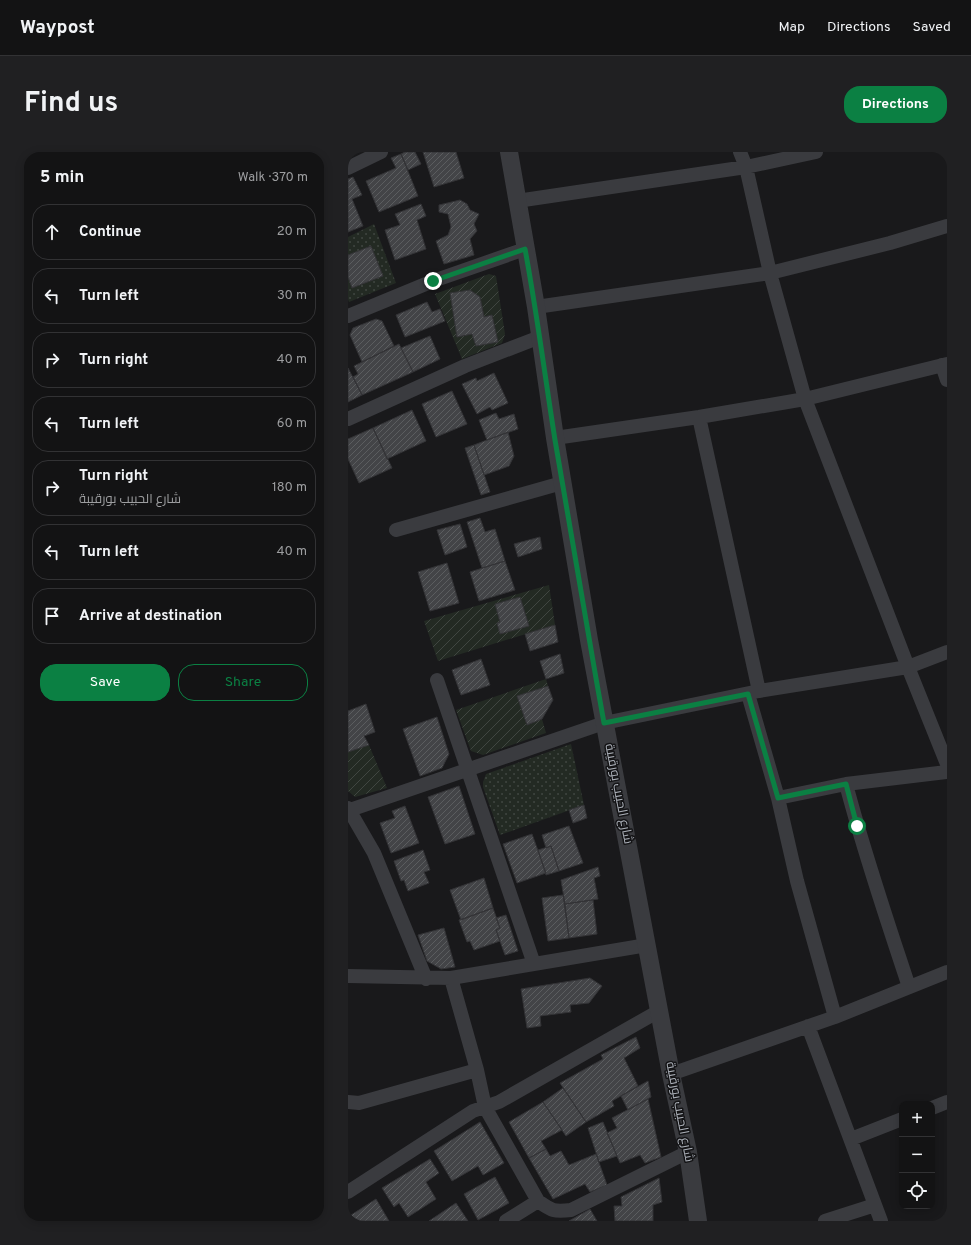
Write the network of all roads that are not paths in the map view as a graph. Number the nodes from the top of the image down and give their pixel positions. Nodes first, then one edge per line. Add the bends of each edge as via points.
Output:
1 (381, 152) edge
2 (509, 152) edge
3 (740, 152) edge
4 (816, 152) edge
5 (746, 167) junction
6 (348, 168) edge
7 (517, 201) junction
8 (947, 226) edge
9 (525, 249) junction
10 (770, 273) junction
11 (536, 307) junction
12 (348, 316) edge
13 (540, 337) junction
14 (944, 364) edge
15 (947, 380) edge
16 (805, 399) junction
17 (699, 417) junction
18 (348, 419) edge
19 (555, 438) junction
20 (562, 483) junction
21 (396, 530) dead end
22 (947, 652) edge
23 (908, 667) junction
24 (437, 680) dead end
25 (754, 692) junction
26 (604, 723) junction
27 (947, 764) edge
28 (468, 770) junction
29 (947, 772) edge
30 (846, 784) junction
31 (778, 798) junction
32 (349, 809) edge
33 (647, 946) junction
34 (534, 964) junction
35 (947, 972) edge
36 (348, 976) edge
37 (426, 978) junction
38 (451, 978) junction
39 (909, 987) junction
40 (659, 1011) junction
41 (836, 1017) junction
42 (808, 1026) junction
43 (476, 1070) junction
44 (671, 1074) junction
45 (348, 1102) edge
46 (947, 1102) edge
47 (485, 1107) junction
48 (935, 1107) edge
49 (899, 1120) edge
50 (850, 1139) junction
51 (688, 1152) junction
52 (348, 1192) edge
53 (538, 1200) junction
54 (875, 1206) junction
55 (506, 1221) edge
56 (698, 1221) edge
57 (825, 1221) edge
58 (881, 1221) edge

1 - 6 street
2 - 7 street, شارع الحبيب بورقيبة
3 - 5 street
4 - 5 street
5 - 7 street
5 - 10 street
7 - 9 street, شارع الحبيب بورقيبة
8 - 10 street
9 - 11 street, شارع الحبيب بورقيبة
9 - 12 street via 433,281
10 - 11 street
10 - 16 street
11 - 13 street, شارع الحبيب بورقيبة
13 - 18 street via 465,366
13 - 19 street, شارع الحبيب بورقيبة
14 - 15 street
14 - 16 street
16 - 17 street
16 - 23 street
17 - 19 street
17 - 25 street
19 - 20 street, شارع الحبيب بورقيبة
20 - 21 street
20 - 26 street, شارع الحبيب بورقيبة
22 - 23 street
23 - 25 street
23 - 27 street
24 - 28 street
25 - 26 street
25 - 31 street
26 - 28 street
26 - 33 street, شارع الحبيب بورقيبة
28 - 32 street
28 - 34 street
29 - 30 street
30 - 31 street
30 - 39 street
31 - 41 street via 796,881
32 - 37 street via 374,853
33 - 34 street
33 - 40 street, شارع الحبيب بورقيبة
34 - 38 street
35 - 39 street
36 - 37 street
37 - 38 street
38 - 43 street
39 - 41 street
40 - 44 street, شارع الحبيب بورقيبة
40 - 47 street
41 - 42 street
42 - 44 street
42 - 50 street
43 - 45 street via 359,1103
43 - 47 street
44 - 51 street, شارع الحبيب بورقيبة
46 - 48 street
47 - 52 street via 473,1111
47 - 53 street
49 - 50 street
50 - 54 street
51 - 53 street via 571,1210 556,1211
51 - 56 street, شارع الحبيب بورقيبة
53 - 55 street
54 - 57 street
54 - 58 street

